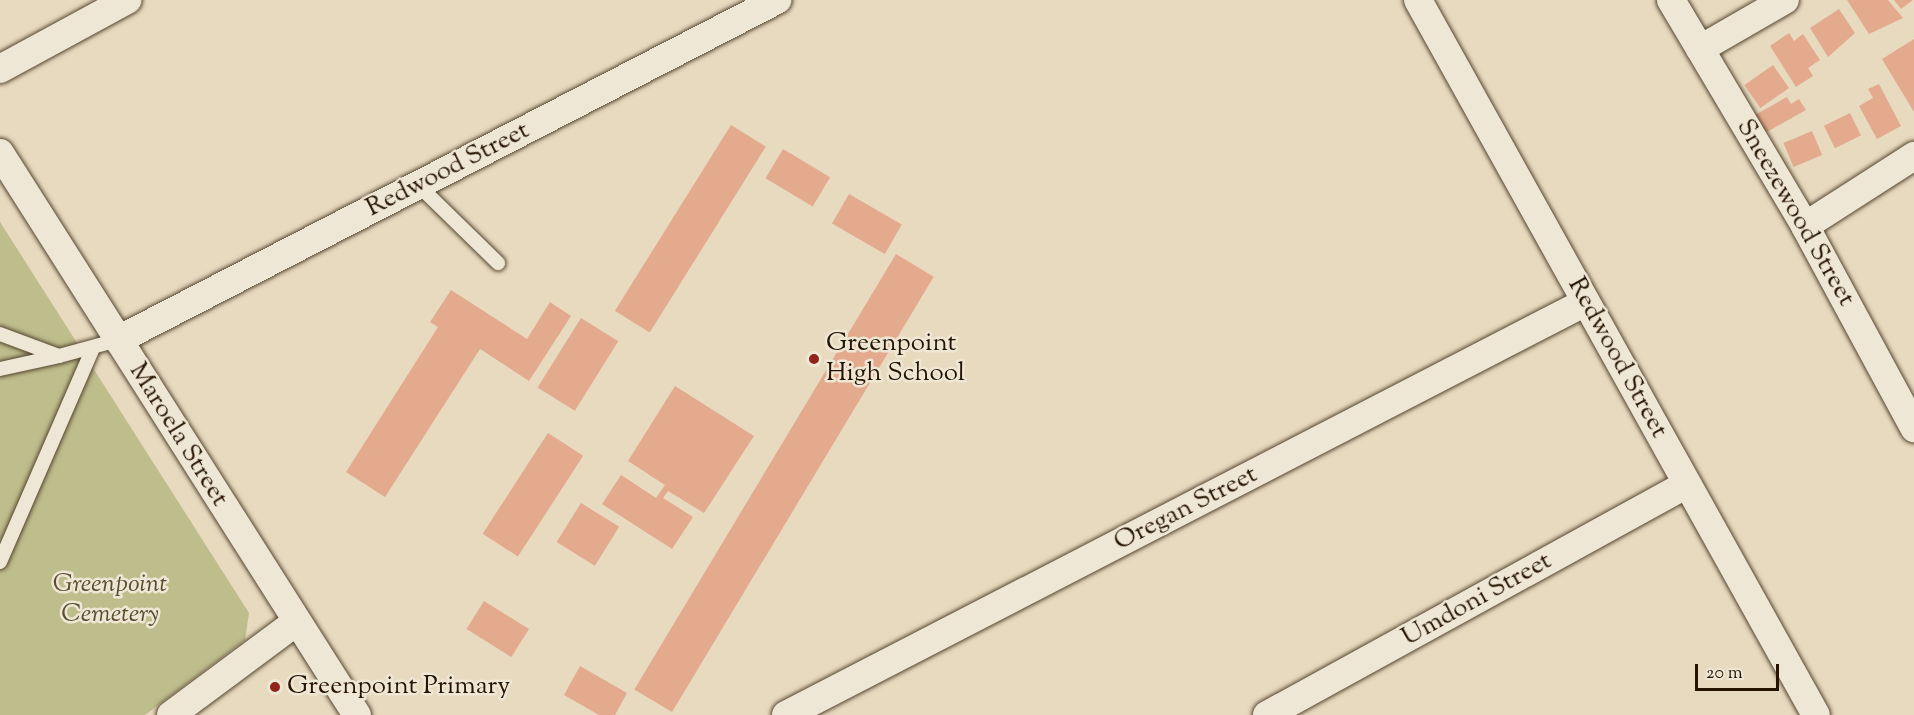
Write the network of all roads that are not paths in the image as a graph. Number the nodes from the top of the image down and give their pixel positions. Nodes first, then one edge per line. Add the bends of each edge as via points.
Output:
1 (127, 0) edge
2 (777, 0) edge
3 (1418, 0) edge
4 (1671, 0) edge
5 (1785, 0) edge
6 (1700, 49) junction
7 (0, 69) edge
8 (0, 153) edge
9 (1914, 156) edge
10 (418, 185) junction
11 (1805, 225) junction
12 (498, 263) dead end
13 (1586, 302) junction
14 (0, 334) edge
15 (106, 344) junction
16 (60, 356) junction
17 (0, 369) edge
18 (1906, 392) edge
19 (1914, 428) edge
20 (1687, 484) junction
21 (0, 562) edge
22 (296, 622) junction
23 (171, 715) edge
24 (357, 715) edge
25 (786, 715) edge
26 (1267, 715) edge
27 (1816, 715) edge

1 - 7 street
2 - 10 street, Redwood Street
3 - 13 street, Redwood Street
4 - 6 street, Sneezewood Street
5 - 6 street
6 - 11 street, Sneezewood Street
8 - 15 street, Maroela Street
9 - 11 street
10 - 12 lane
10 - 15 street, Redwood Street
11 - 18 street, Sneezewood Street
13 - 20 street, Redwood Street
13 - 25 street, Oregan Street
14 - 16 lane
15 - 16 lane
15 - 21 lane
15 - 22 street, Maroela Street
16 - 17 lane
18 - 19 street, Sneezewood Street
20 - 26 street, Umdoni Street
20 - 27 street, Redwood Street
22 - 23 street
22 - 24 street, Maroela Street

